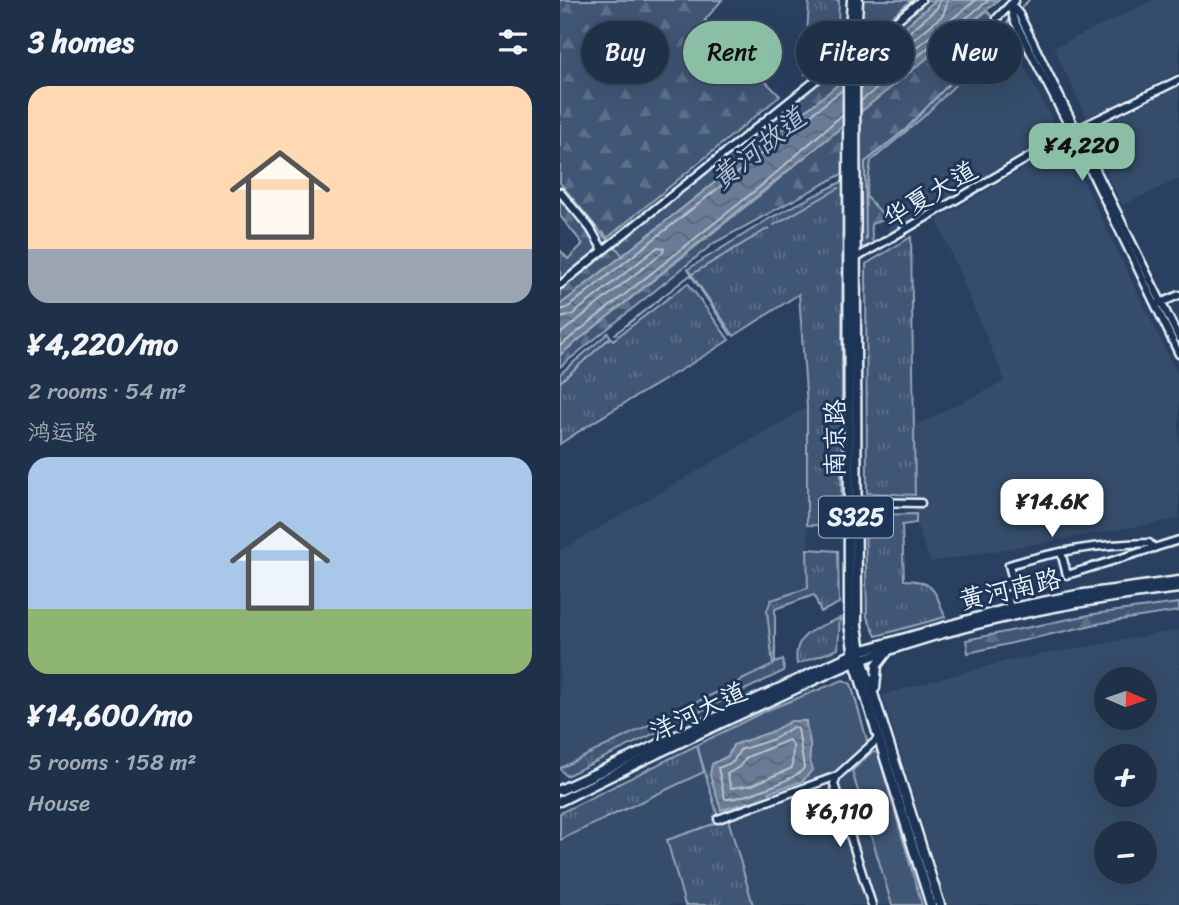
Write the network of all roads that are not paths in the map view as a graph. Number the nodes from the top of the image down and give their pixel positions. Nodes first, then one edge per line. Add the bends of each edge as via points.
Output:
1 (852, 0) edge
2 (858, 0) edge
3 (921, 0) edge
4 (1013, 2) edge
5 (997, 18) dead end
6 (851, 21) edge
7 (857, 21) edge
8 (896, 21) edge
9 (1179, 80) edge
10 (811, 84) edge
11 (851, 84) edge
12 (1075, 130) junction
13 (560, 192) edge
14 (603, 250) junction
15 (852, 261) junction
16 (560, 285) edge
17 (1179, 295) edge
18 (1159, 304) junction
19 (1179, 338) edge
20 (1179, 354) edge
21 (853, 503) junction
22 (920, 503) dead end
23 (1179, 540) edge
24 (1154, 548) junction
25 (1060, 552) junction
26 (1179, 581) edge
27 (1179, 588) edge
28 (1010, 609) junction
29 (888, 650) junction
30 (857, 656) junction
31 (879, 738) junction
32 (889, 745) junction
33 (837, 776) junction
34 (824, 781) junction
35 (834, 784) junction
36 (560, 790) edge
37 (560, 801) edge
38 (718, 819) dead end
39 (872, 905) edge
40 (931, 905) edge
41 (940, 905) edge

1 - 6 main road, 南京路 / S325
2 - 7 main road, 南京路 / S325
3 - 8 street
4 - 5 street
4 - 12 street
9 - 12 street, 华夏大道
10 - 14 street
11 - 15 main road, 南京路 / S325
12 - 15 street, 华夏大道
12 - 18 street
13 - 14 street
14 - 16 street
15 - 21 main road, 南京路 / S325
17 - 18 street
18 - 19 street
18 - 20 street
21 - 22 street
21 - 30 main road, 南京路 / S325
23 - 24 street
24 - 25 street via 1149,543 1121,544
24 - 25 street via 1067,575
25 - 28 street via 1009,565 1016,592 1007,595
26 - 28 main road, 黄河南路
27 - 29 main road, 黄河南路 via 1011,615
28 - 30 main road, 黄河南路
29 - 30 main road, 黄河南路
29 - 32 main road via 874,679
30 - 31 main road, 南京路 / S325
30 - 32 main road, 南京路 / S325
30 - 36 main road, 洋河大道
30 - 37 main road, 洋河大道
31 - 33 street
31 - 40 main road, 南京路 / S325
32 - 41 main road, 南京路 / S325
33 - 34 street
33 - 35 street
34 - 35 street
34 - 38 street
35 - 39 street

